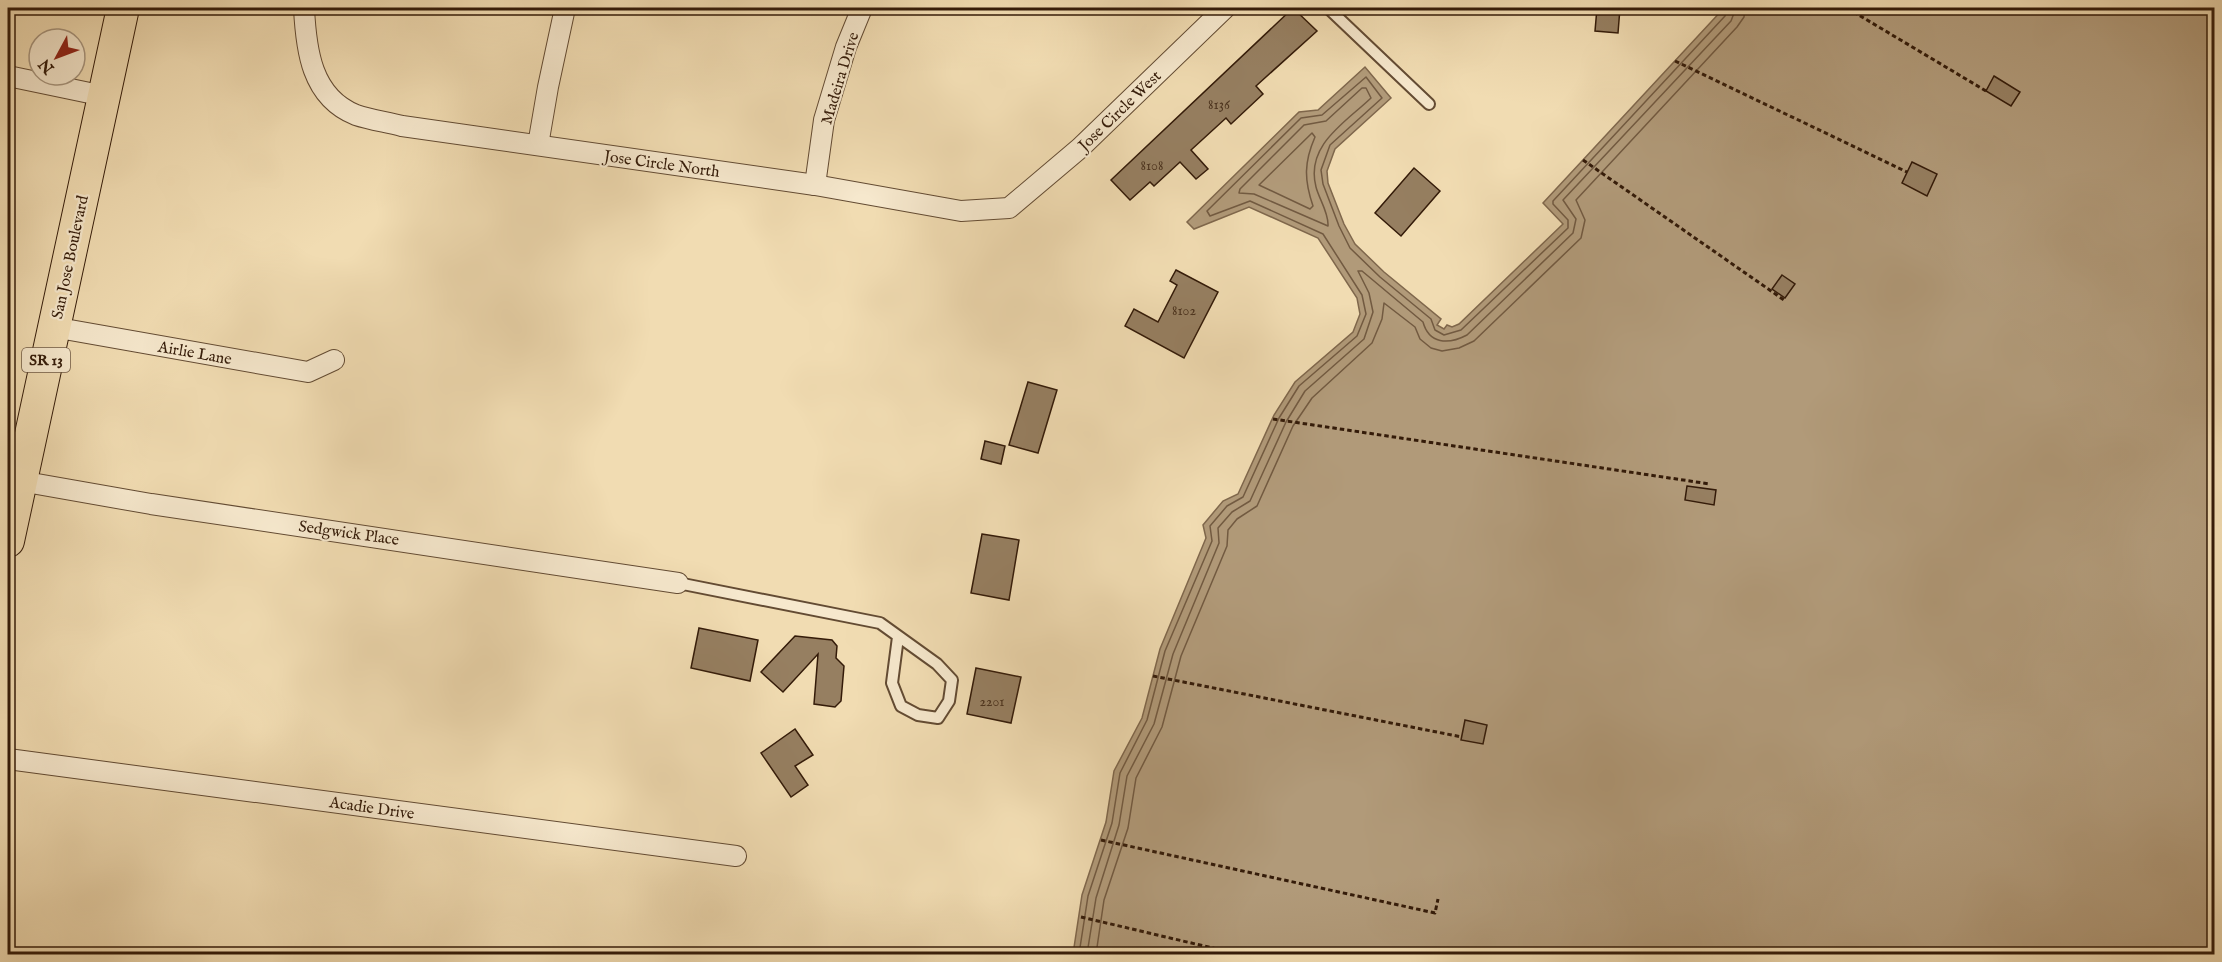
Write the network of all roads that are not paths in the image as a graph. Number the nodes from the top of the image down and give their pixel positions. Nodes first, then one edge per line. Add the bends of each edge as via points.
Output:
1 (123, 8) edge
2 (304, 8) edge
3 (565, 8) edge
4 (862, 8) edge
5 (1225, 8) edge
6 (1328, 8) edge
7 (8, 76) edge
8 (104, 96) junction
9 (1429, 104) dead end
10 (538, 145) junction
11 (815, 185) junction
12 (1009, 208) joint
13 (53, 327) junction
14 (334, 360) dead end
15 (20, 481) junction
16 (8, 541) edge
17 (678, 583) joint
18 (898, 637) junction
19 (8, 759) edge
20 (736, 856) dead end

1 - 8 main road, San Jose Boulevard / SR 13
2 - 10 street, Jose Circle North via 308,58 325,90 345,109 402,126
3 - 10 street
4 - 11 street, Madeira Drive via 824,120
5 - 12 street, Jose Circle West via 1080,147
6 - 9 lane
7 - 8 street
8 - 13 main road, San Jose Boulevard / SR 13
10 - 11 street, Jose Circle North
11 - 12 street, Jose Circle North via 961,211
13 - 14 street, Airlie Lane via 308,372
13 - 15 main road, San Jose Boulevard / SR 13
15 - 16 main road, San Jose Boulevard / SR 13
15 - 17 street, Sedgwick Place
17 - 18 lane via 880,623
18 - 18 lane via 937,664 952,680 950,701 938,718 918,715 901,706 892,682
19 - 20 street, Acadie Drive

